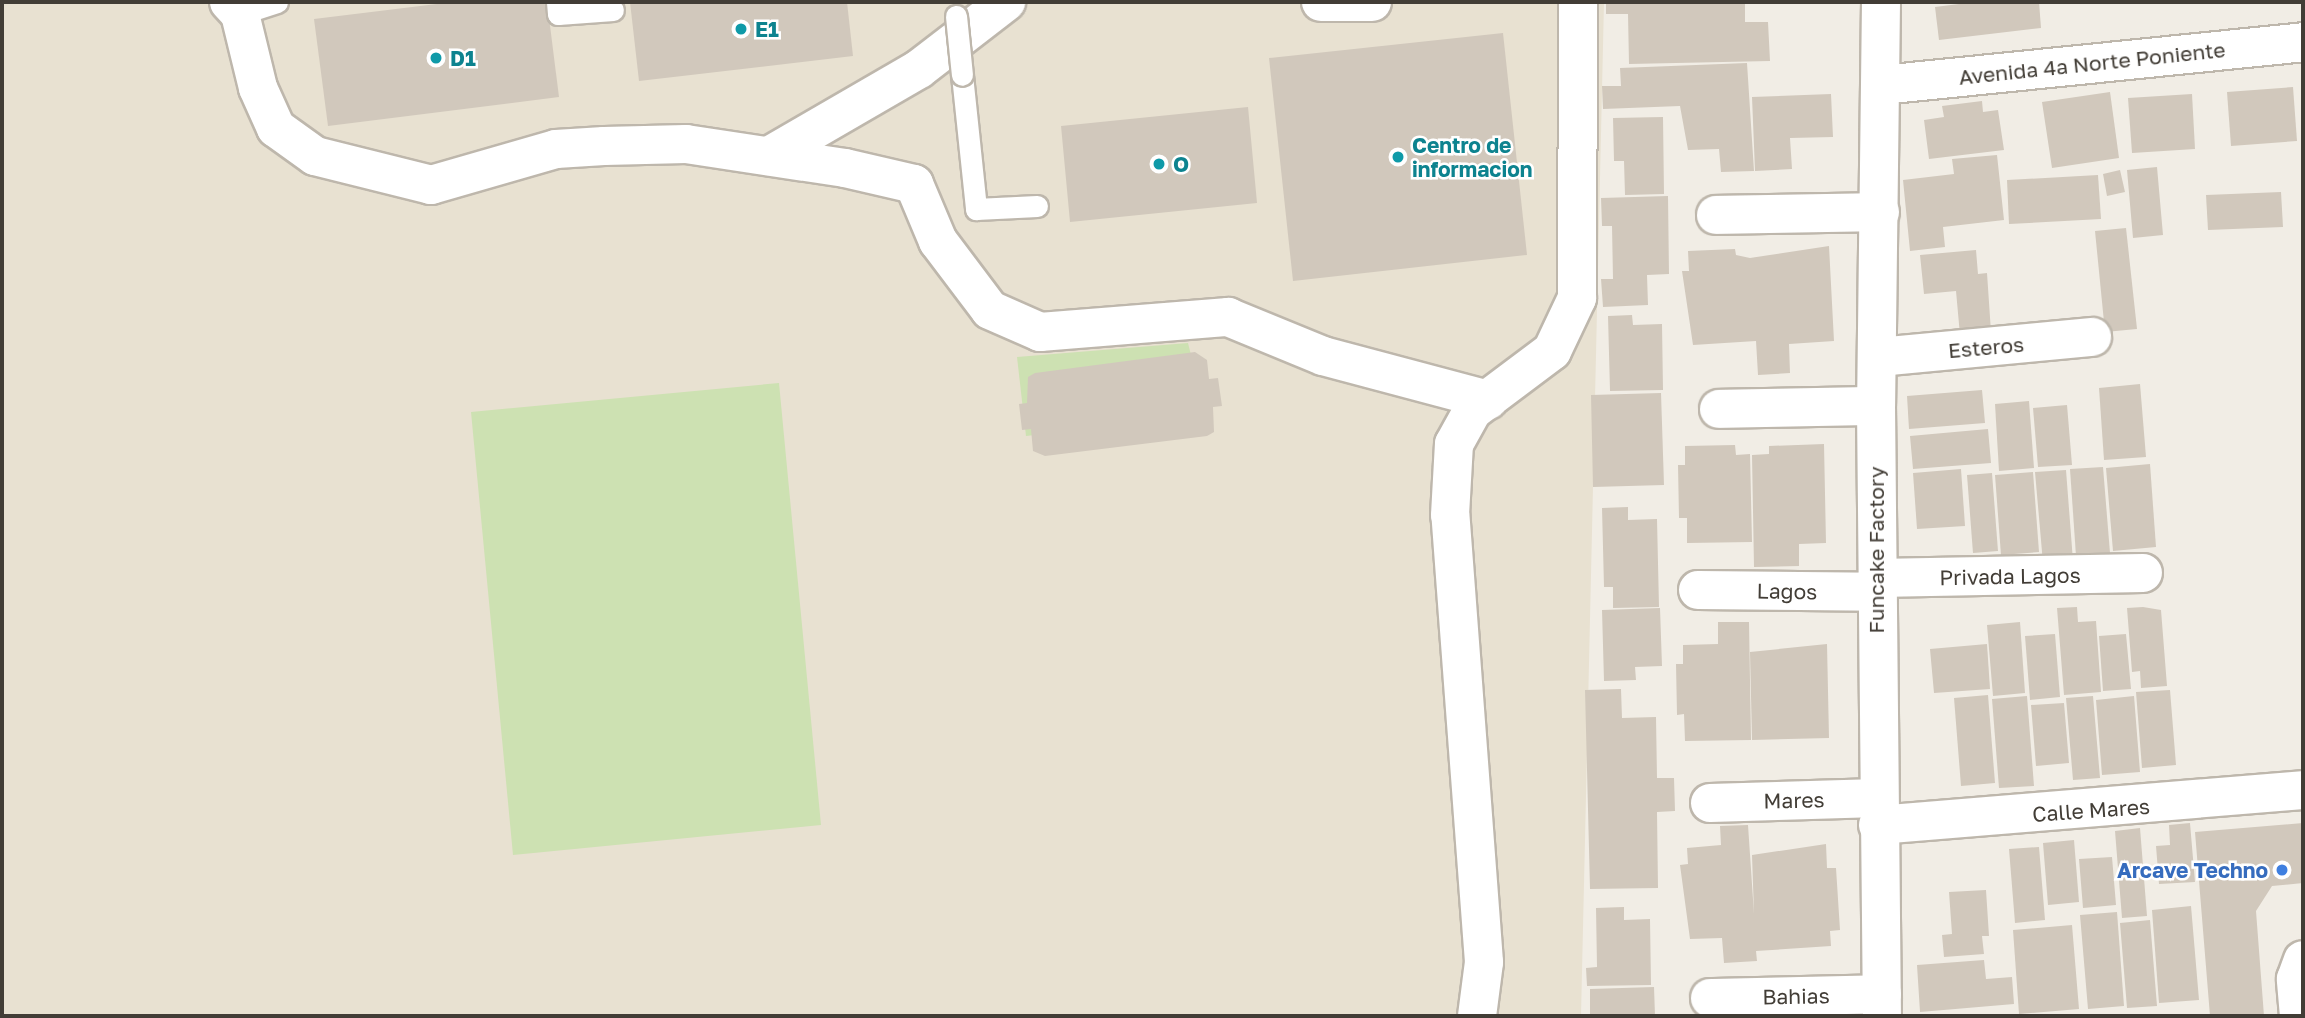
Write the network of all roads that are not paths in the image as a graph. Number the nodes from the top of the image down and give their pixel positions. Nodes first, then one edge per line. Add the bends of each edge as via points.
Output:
1 (277, 2) edge
2 (557, 2) edge
3 (1006, 2) edge
4 (1321, 2) edge
5 (1372, 2) edge
6 (1578, 2) edge
7 (1881, 2) edge
8 (234, 8) edge
9 (953, 9) edge
10 (613, 10) dead end
11 (2303, 42) edge
12 (1882, 85) junction
13 (769, 156) junction
14 (1037, 206) dead end
15 (1880, 212) junction
16 (1716, 215) dead end
17 (2092, 337) dead end
18 (1880, 357) junction
19 (1488, 401) junction
20 (1876, 406) junction
21 (1719, 409) dead end
22 (2143, 573) dead end
23 (1876, 585) junction
24 (1698, 590) dead end
25 (2303, 790) edge
26 (1710, 803) dead end
27 (1878, 811) junction
28 (2303, 960) edge
29 (1710, 998) dead end
30 (1882, 1005) edge
31 (1477, 1016) edge
32 (2299, 1016) edge

1 - 8 lane
2 - 10 lane via 558,14
3 - 13 street via 919,69
4 - 5 street
6 - 19 street via 1577,298 1552,351
7 - 12 street, Funcake Factory
8 - 13 street via 258,88 276,128 315,156 431,185 556,149 686,144
9 - 14 lane, bridge via 976,209
11 - 12 street, Avenida 4a Norte Poniente
12 - 15 street, Funcake Factory
13 - 19 street via 914,184 938,241 990,310 1040,332 1228,317 1324,356
15 - 16 street
15 - 18 street, Funcake Factory
17 - 18 street, Esteros
18 - 20 street, Funcake Factory
19 - 31 street via 1460,426 1454,444 1450,515 1484,962
20 - 21 street
20 - 23 street, Funcake Factory
22 - 23 street, Privada Lagos
23 - 24 street, Lagos
23 - 27 street, Funcake Factory
25 - 27 street, Calle Mares
26 - 27 street, Mares
27 - 30 street, Funcake Factory
28 - 32 street via 2296,979
29 - 30 street, Bahias

